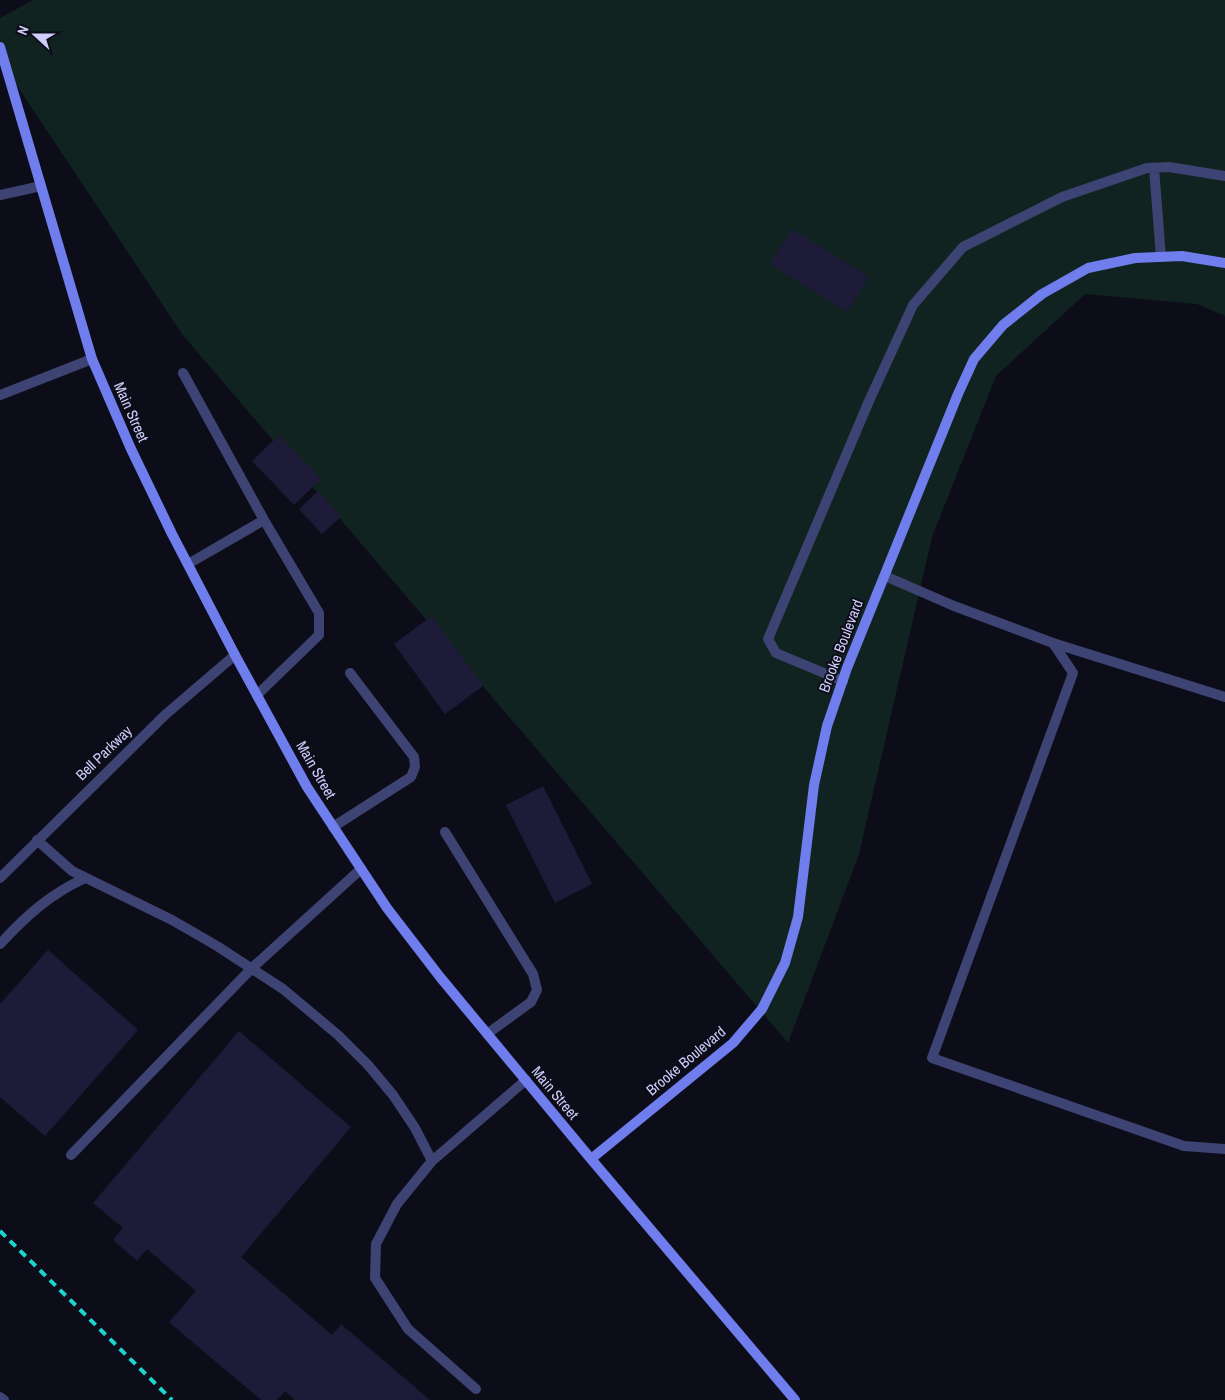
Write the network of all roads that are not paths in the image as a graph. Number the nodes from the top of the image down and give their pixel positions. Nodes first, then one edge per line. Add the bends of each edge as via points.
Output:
1 (0, 47) edge
2 (1154, 168) junction
3 (1225, 176) edge
4 (41, 186) junction
5 (0, 195) edge
6 (1161, 257) junction
7 (1225, 263) edge
8 (92, 360) junction
9 (183, 373) dead end
10 (0, 395) edge
11 (264, 520) junction
12 (188, 564) junction
13 (885, 576) junction
14 (1052, 643) junction
15 (235, 655) junction
16 (350, 674) dead end
17 (843, 681) junction
18 (257, 695) junction
19 (1225, 697) edge
20 (333, 827) junction
21 (445, 832) dead end
22 (37, 840) junction
23 (361, 870) junction
24 (0, 878) edge
25 (85, 878) junction
26 (0, 944) edge
27 (252, 968) junction
28 (487, 1034) junction
29 (526, 1080) junction
30 (1225, 1149) edge
31 (71, 1155) dead end
32 (591, 1159) junction
33 (432, 1161) junction
34 (476, 1389) dead end
35 (0, 1397) edge
36 (4, 1400) edge
37 (795, 1400) edge

1 - 4 main road, Main Street
2 - 3 street via 1169,167
2 - 6 street
2 - 17 street via 1062,197 963,247 913,305 768,639 776,653
4 - 5 street
4 - 8 main road, Main Street
6 - 7 main road, Brooke Boulevard via 1182,256
6 - 13 main road, Brooke Boulevard via 1135,258 1088,268 1042,294 1004,325 970,368
8 - 10 street
8 - 12 main road, Main Street via 131,449
9 - 11 street
11 - 12 street
11 - 18 street via 319,613 319,635
12 - 15 main road, Main Street
13 - 14 street
13 - 17 main road, Brooke Boulevard
14 - 19 street
14 - 30 street via 1073,673 932,1058 1184,1146
15 - 18 main road, Main Street
15 - 22 street, Bell Parkway via 165,715
16 - 20 street via 414,757 415,767 411,777
17 - 32 main road, Brooke Boulevard via 827,726 814,786 798,917 785,963 762,1009 733,1043
18 - 20 main road, Main Street via 307,787
20 - 23 main road, Main Street
21 - 28 street via 533,974 537,990 531,1002
22 - 24 street, Bell Parkway
22 - 25 street via 72,871
23 - 27 street
23 - 28 main road, Main Street via 392,916
25 - 26 street via 27,915
25 - 27 street via 172,920
27 - 31 street
27 - 33 street via 283,989 368,1065 398,1102
28 - 29 main road, Main Street
29 - 32 main road, Main Street
29 - 33 street
32 - 37 main road, Main Street
33 - 34 street via 397,1204 376,1244 375,1278 408,1329
35 - 36 street

